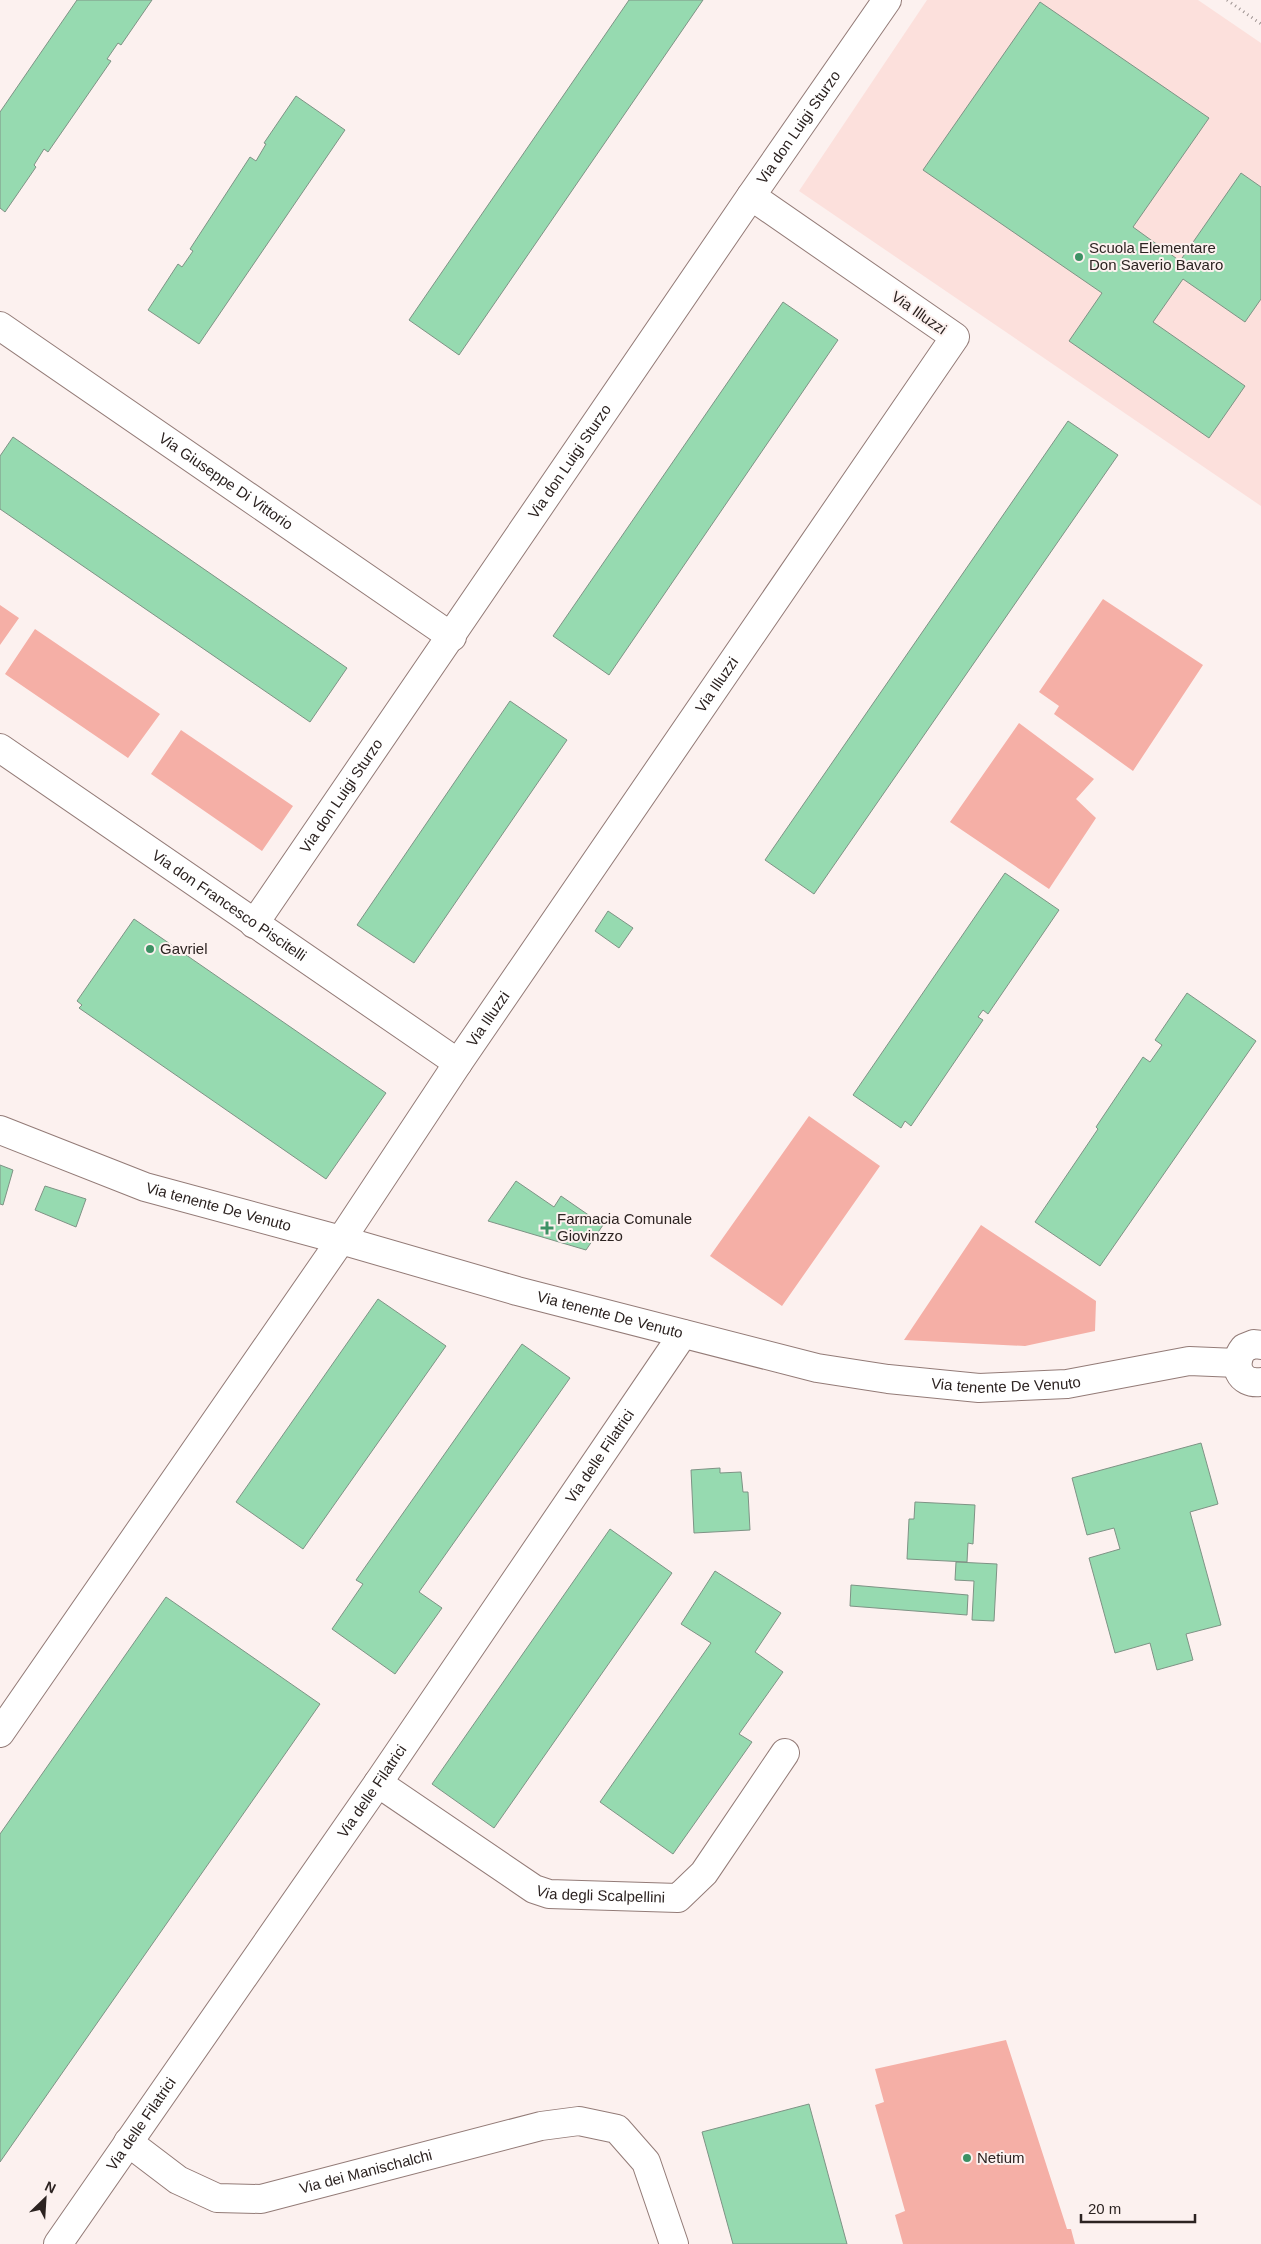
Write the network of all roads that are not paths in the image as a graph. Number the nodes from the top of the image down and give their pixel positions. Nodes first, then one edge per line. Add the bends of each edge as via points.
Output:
1 (887, 0) edge
2 (751, 196) junction
3 (2, 333) edge
4 (452, 637) junction
5 (0, 748) edge
6 (254, 924) junction
7 (458, 1063) junction
8 (0, 1130) edge
9 (341, 1240) junction
10 (683, 1334) junction
11 (1261, 1345) edge
12 (1237, 1363) junction
13 (1260, 1386) edge
14 (0, 1733) edge
15 (785, 1753) dead end
16 (378, 1783) junction
17 (128, 2142) junction
18 (58, 2244) edge
19 (674, 2244) edge

1 - 2 street, Via don Luigi Sturzo
2 - 4 street, Via don Luigi Sturzo
2 - 7 street, Via Illuzzi via 955,337
3 - 4 street, Via Giuseppe Di Vittorio
4 - 6 street, Via don Luigi Sturzo
5 - 6 street, Via don Francesco Piscitelli
6 - 7 street, Via don Francesco Piscitelli
7 - 9 street, Via Illuzzi
8 - 9 street, Via tenente De Venuto via 146,1187
9 - 10 street, Via tenente De Venuto via 517,1292
9 - 14 street, Via Illuzzi
10 - 12 street, Via tenente De Venuto via 817,1368 979,1388 1067,1384 1189,1361
10 - 16 street, Via delle Filatrici
11 - 12 street via 1244,1348
12 - 13 street via 1243,1378
15 - 16 street, Via degli Scalpellini via 704,1873 678,1898 549,1894 534,1890
16 - 17 street, Via delle Filatrici
17 - 18 street, Via delle Filatrici
17 - 19 street, Via dei Manischalchi via 178,2180 217,2198 261,2199 541,2126 579,2121 617,2129 646,2162

